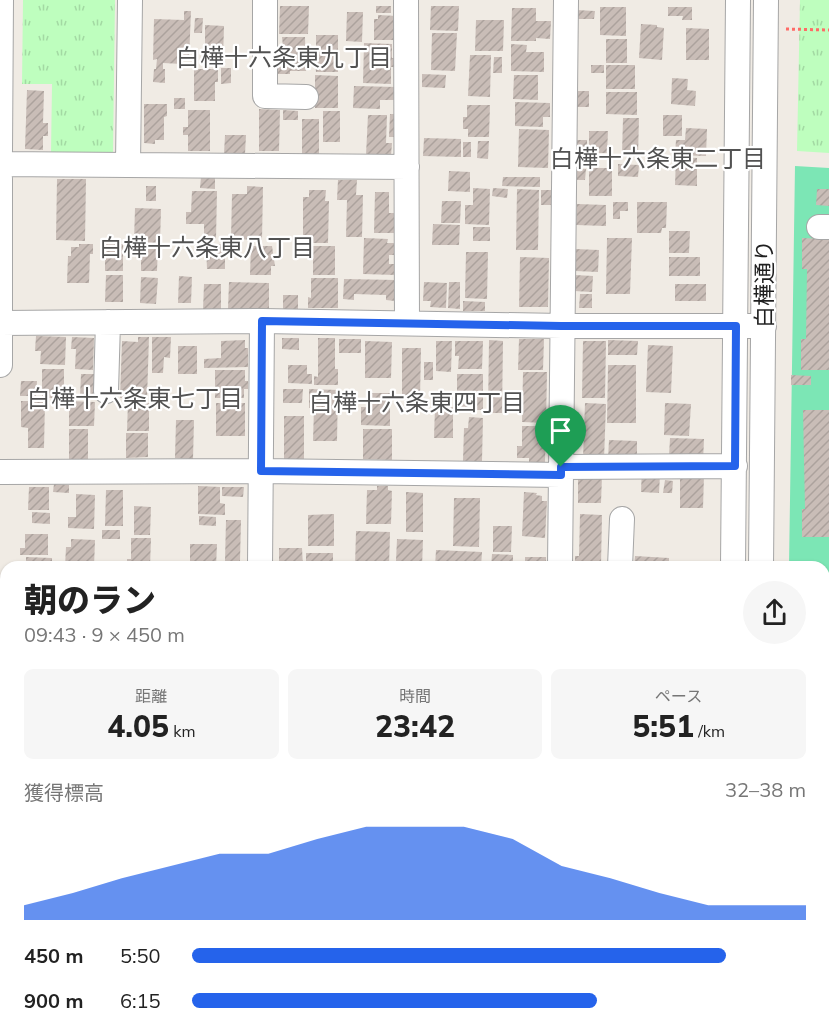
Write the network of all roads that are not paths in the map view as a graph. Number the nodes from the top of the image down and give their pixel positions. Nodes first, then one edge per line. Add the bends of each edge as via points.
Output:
1 (1, 0) edge
2 (130, 0) edge
3 (265, 0) edge
4 (406, 0) edge
5 (566, 0) edge
6 (738, 0) edge
7 (766, 0) edge
8 (306, 97) dead end
9 (0, 151) edge
10 (0, 165) edge
11 (128, 165) junction
12 (407, 167) junction
13 (0, 179) edge
14 (262, 321) junction
15 (108, 322) junction
16 (0, 323) edge
17 (407, 323) junction
18 (561, 326) junction
19 (736, 326) junction
20 (764, 326) junction
21 (0, 365) edge
22 (106, 391) dead end
23 (735, 466) junction
24 (261, 471) junction
25 (561, 471) junction
26 (0, 472) edge
27 (622, 519) dead end
28 (260, 561) edge
29 (560, 561) edge
30 (620, 561) edge
31 (733, 561) edge
32 (761, 561) edge

1 - 9 street
2 - 11 street
3 - 8 street via 265,96
4 - 12 street
5 - 18 street
6 - 19 street, 白樺通り
7 - 20 street, 白樺通り
10 - 11 street
11 - 12 street
12 - 17 street
13 - 16 street
14 - 15 street
14 - 17 street
14 - 24 street
15 - 16 street
15 - 22 street
16 - 21 street
17 - 18 street
18 - 19 street
18 - 25 street
19 - 20 street
19 - 23 street, 白樺通り
20 - 32 street, 白樺通り
23 - 25 street
23 - 31 street, 白樺通り
24 - 25 street
24 - 26 street
24 - 28 street
25 - 29 street
27 - 30 street

